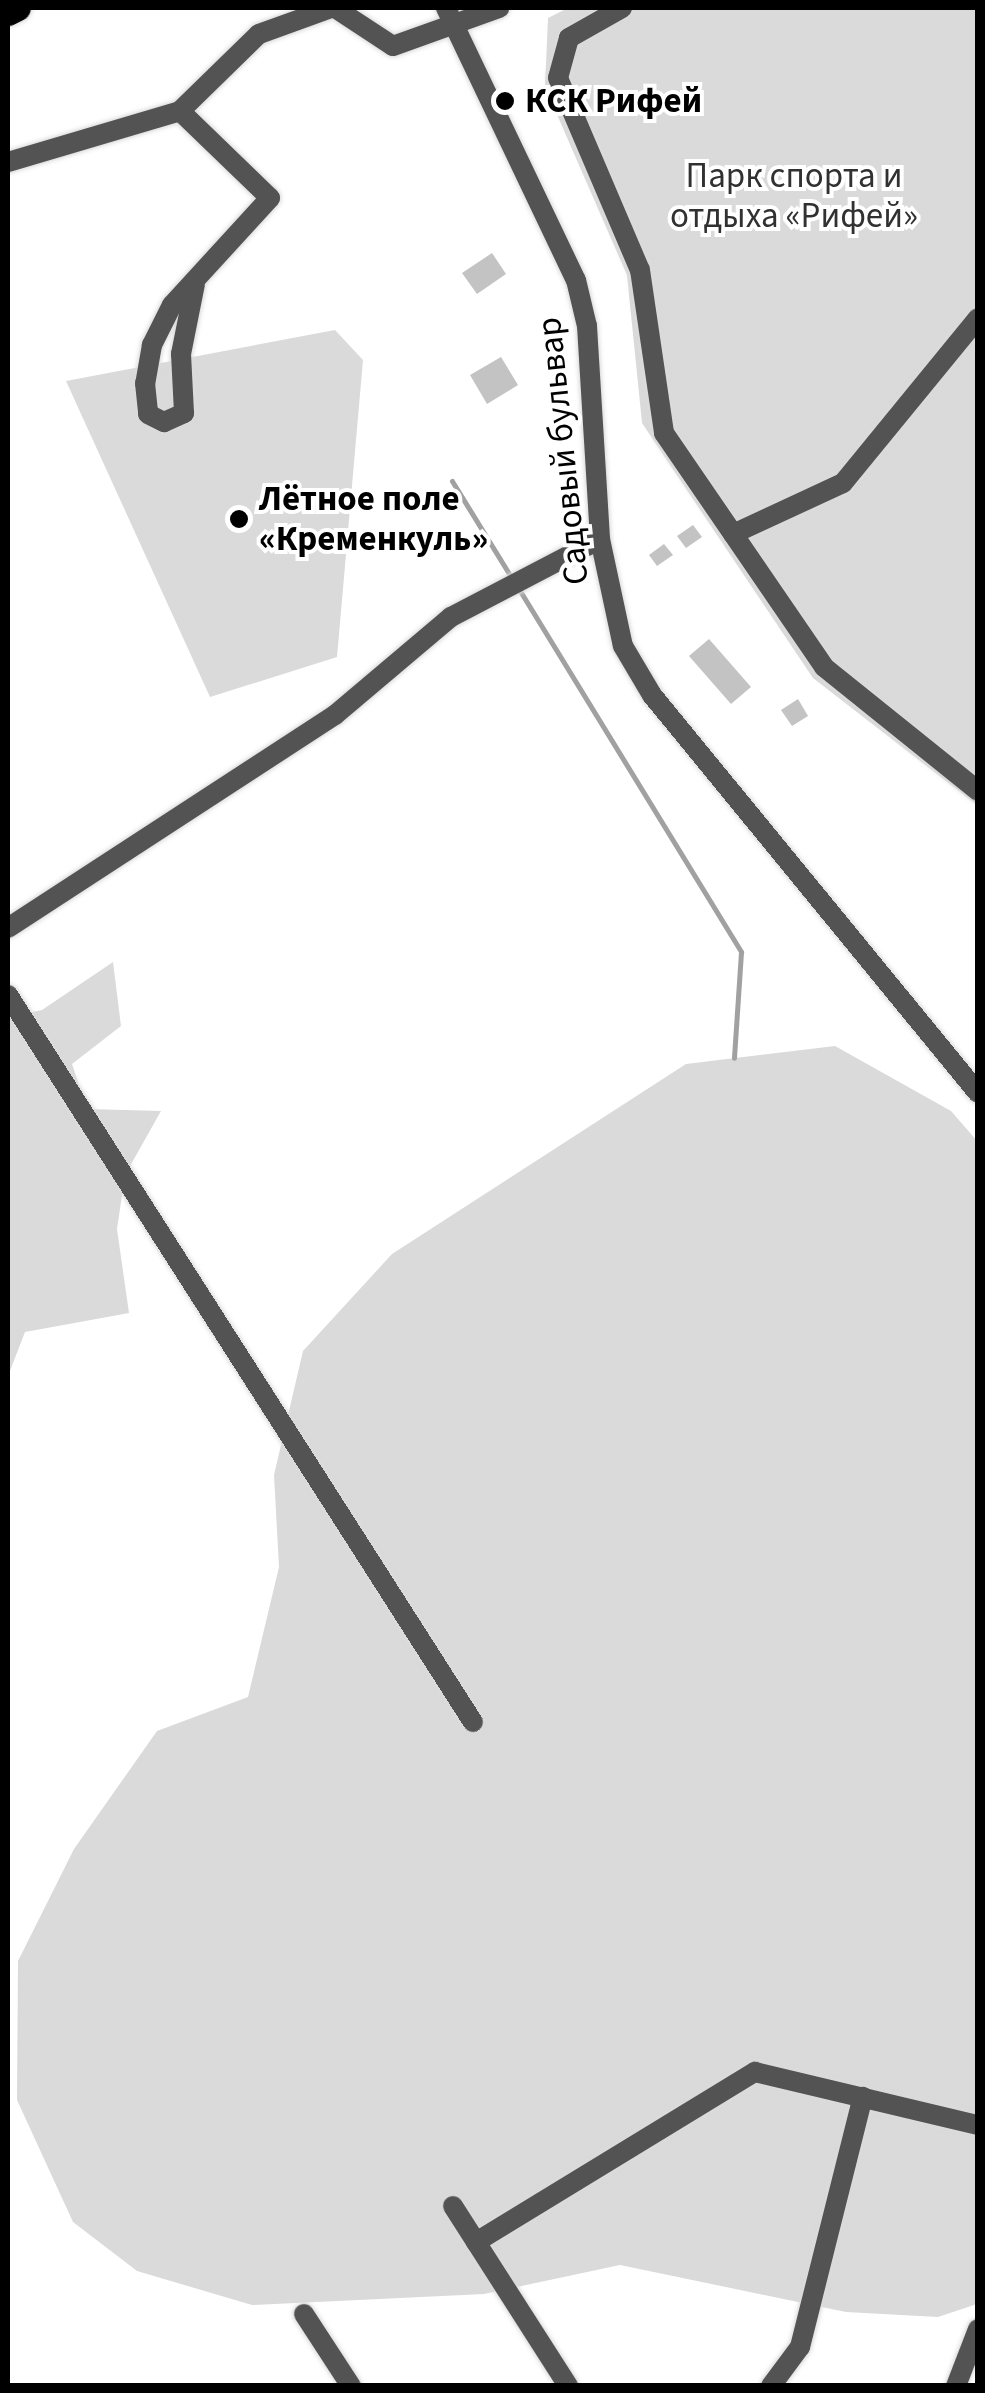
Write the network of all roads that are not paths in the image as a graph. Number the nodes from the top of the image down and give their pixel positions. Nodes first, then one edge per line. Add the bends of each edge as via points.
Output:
1 (18, 8) edge
2 (333, 8) edge
3 (499, 8) edge
4 (622, 8) edge
5 (8, 12) edge
6 (451, 17) edge
7 (180, 110) junction
8 (8, 162) edge
9 (195, 284) junction
10 (978, 318) edge
11 (733, 534) junction
12 (600, 539) junction
13 (978, 790) edge
14 (8, 928) edge
15 (8, 995) edge
16 (978, 1093) edge
17 (473, 1722) dead end
18 (863, 2098) junction
19 (978, 2125) edge
20 (452, 2206) dead end
21 (476, 2242) junction
22 (304, 2314) dead end
23 (978, 2329) edge
24 (351, 2386) edge
25 (568, 2386) edge
26 (771, 2386) edge
27 (956, 2386) edge

1 - 5 main road
2 - 6 street via 393,46
2 - 7 street via 259,34
3 - 6 street
4 - 11 street via 569,38 558,78 640,270 664,433
6 - 12 street, Садовый бульвар via 576,280 588,326
7 - 8 street
7 - 9 street via 270,198
9 - 9 street via 181,354 184,413 164,422 148,414 152,345 172,305
10 - 11 street via 844,483
11 - 13 street via 840,685
12 - 14 street via 451,617 335,715
12 - 16 street, Садовый бульвар via 624,646 652,695
15 - 17 street
18 - 19 street
18 - 21 street via 754,2072
18 - 26 street via 800,2347
20 - 21 street
21 - 25 street
22 - 24 street
23 - 27 street

